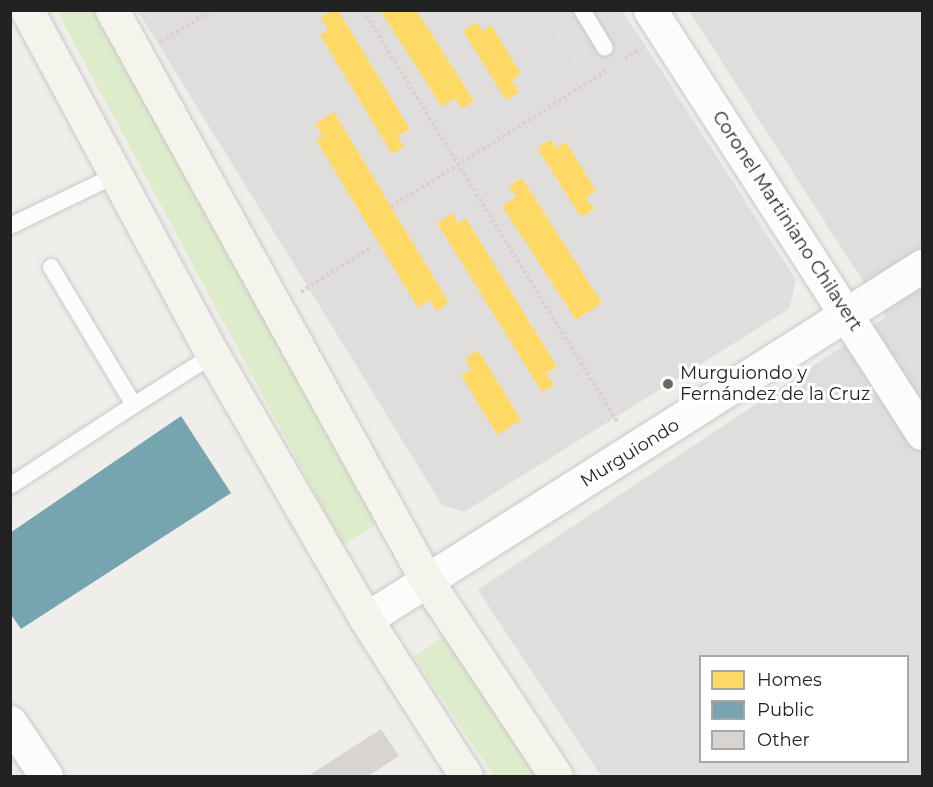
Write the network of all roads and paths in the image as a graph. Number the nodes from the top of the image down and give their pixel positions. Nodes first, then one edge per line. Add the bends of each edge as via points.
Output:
1 (27, 10) edge
2 (112, 10) edge
3 (212, 10) edge
4 (363, 10) edge
5 (582, 10) edge
6 (657, 22) edge
7 (605, 48) dead end
8 (138, 57) junction
9 (458, 165) junction
10 (114, 177) junction
11 (391, 207) dead end
12 (10, 226) edge
13 (373, 246) dead end
14 (922, 266) edge
15 (51, 267) dead end
16 (276, 308) junction
17 (848, 315) junction
18 (213, 355) junction
19 (134, 405) junction
20 (922, 433) edge
21 (635, 450) junction
22 (10, 486) edge
23 (427, 581) junction
24 (366, 619) junction
25 (10, 722) edge
26 (46, 777) edge
27 (466, 777) edge
28 (556, 777) edge

1 - 10 main road
2 - 8 main road
3 - 8 path
4 - 9 path
5 - 7 lane
6 - 9 path
6 - 17 street, Coronel Martiniano Chilavert
8 - 16 main road
9 - 11 path
9 - 21 path
10 - 12 lane
10 - 18 main road
13 - 16 path
14 - 17 street, Murguiondo
15 - 19 lane
16 - 23 main road
17 - 20 street, Coronel Martiniano Chilavert
17 - 21 street, Murguiondo
18 - 19 lane
18 - 24 main road
19 - 22 lane
21 - 23 street, Murguiondo
23 - 24 street, Murguiondo
23 - 28 main road
24 - 27 main road
25 - 26 street

